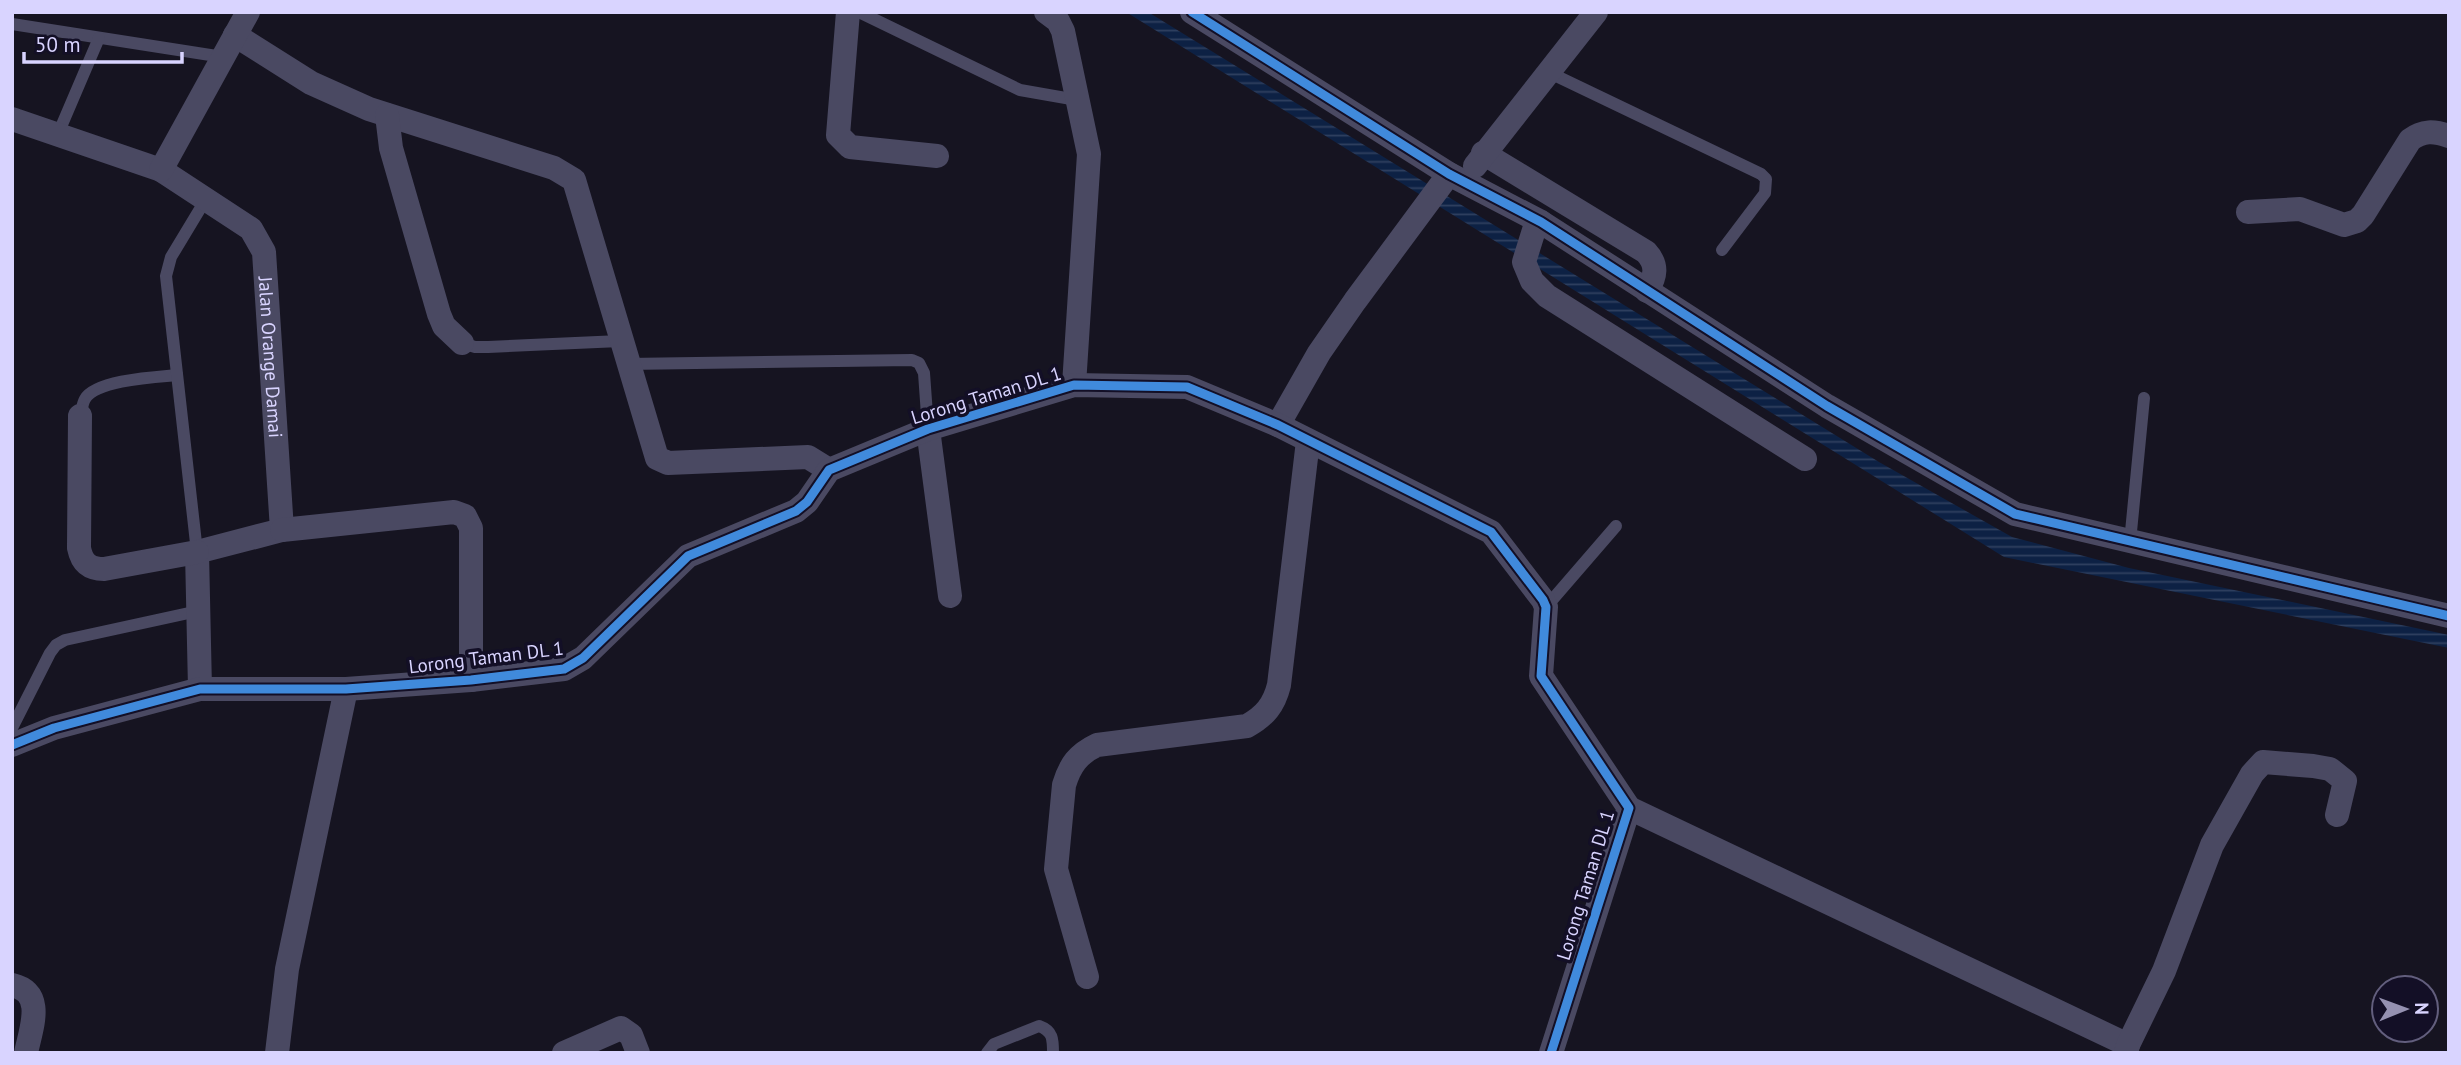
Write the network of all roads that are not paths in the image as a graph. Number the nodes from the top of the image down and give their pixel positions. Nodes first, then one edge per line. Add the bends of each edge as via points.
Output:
1 (248, 12) edge
2 (848, 12) edge
3 (859, 12) edge
4 (1046, 12) edge
5 (1192, 12) edge
6 (1596, 12) edge
7 (12, 24) edge
8 (235, 35) junction
9 (99, 38) junction
10 (223, 57) junction
11 (1548, 72) junction
12 (1077, 100) junction
13 (387, 115) junction
14 (12, 119) edge
15 (58, 134) junction
16 (2449, 136) edge
17 (1483, 153) junction
18 (937, 156) dead end
19 (161, 170) junction
20 (1452, 180) junction
21 (206, 200) junction
22 (2248, 212) dead end
23 (1586, 214) junction
24 (1538, 226) junction
25 (1569, 241) junction
26 (1722, 250) dead end
27 (1647, 291) junction
28 (462, 343) joint
29 (624, 352) junction
30 (177, 375) junction
31 (1074, 385) junction
32 (2144, 398) dead end
33 (80, 416) joint
34 (1278, 425) junction
35 (928, 429) junction
36 (1308, 441) junction
37 (1805, 458) dead end
38 (829, 470) junction
39 (1616, 526) dead end
40 (282, 530) junction
41 (2130, 542) junction
42 (197, 552) junction
43 (950, 596) dead end
44 (1546, 607) junction
45 (198, 611) junction
46 (2449, 617) edge
47 (471, 680) junction
48 (346, 688) junction
49 (200, 689) junction
50 (12, 728) edge
51 (12, 745) edge
52 (1629, 808) junction
53 (2337, 815) dead end
54 (1087, 977) dead end
55 (12, 985) edge
56 (2127, 1049) edge
57 (26, 1053) edge
58 (277, 1053) edge
59 (564, 1053) edge
60 (638, 1053) edge
61 (987, 1053) edge
62 (1053, 1053) edge
63 (1551, 1053) edge

1 - 8 street
2 - 18 street via 838,135 850,147
3 - 12 lane via 1020,90
4 - 12 street via 1063,31
5 - 20 street
6 - 11 street
7 - 9 lane
8 - 10 street
8 - 13 street via 311,83
9 - 10 lane
9 - 15 lane
10 - 19 street
11 - 17 street
11 - 26 lane via 1766,179 1765,193
12 - 31 street via 1089,157
13 - 28 street via 391,148 439,314 444,326
13 - 29 street via 554,168 574,180
14 - 15 street, Jalan Orange Damai
15 - 19 street, Jalan Orange Damai
16 - 22 street via 2431,132 2410,140 2363,215 2350,224 2300,209
17 - 20 street
17 - 23 street
19 - 21 street, Jalan Orange Damai
20 - 24 street
20 - 34 street via 1417,217 1319,354
21 - 30 lane via 167,269
21 - 40 street, Jalan Orange Damai via 251,229 264,252
23 - 25 street
23 - 27 street via 1651,258 1655,275
24 - 25 street
24 - 37 street via 1524,262 1532,281 1548,296
25 - 27 street
27 - 41 street via 1827,406 2015,514
28 - 29 lane
29 - 35 lane via 908,359 922,368
29 - 38 street via 654,453 662,462 808,457
30 - 33 lane via 141,377 98,389 85,398
30 - 42 lane
31 - 34 street, Lorong Taman DL 1 via 1191,388
31 - 35 street, Lorong Taman DL 1
32 - 41 lane
33 - 42 street via 79,548 87,565 104,569
34 - 36 street, Lorong Taman DL 1
35 - 38 street, Lorong Taman DL 1
35 - 43 street
36 - 44 street, Lorong Taman DL 1 via 1495,534
36 - 54 street via 1279,685 1269,710 1247,726 1097,746 1084,751 1068,772 1056,869
38 - 47 street, Lorong Taman DL 1 via 796,511 688,556 571,666
39 - 44 lane
40 - 42 street
40 - 47 street via 453,512 465,516 471,528
41 - 46 street
42 - 45 street
44 - 52 street, Lorong Taman DL 1 via 1541,676
45 - 49 street
45 - 50 lane via 60,642
47 - 48 street, Lorong Taman DL 1
48 - 49 street, Lorong Taman DL 1
48 - 58 street via 288,969
49 - 51 street, Lorong Taman DL 1 via 54,728
52 - 56 street, Lorong Taman DL 1
52 - 63 street, Lorong Taman DL 1
53 - 56 street via 2345,781 2330,769 2263,762 2252,774 2212,845 2164,971
55 - 57 street via 25,989 34,1003
59 - 60 street via 621,1028 631,1035
61 - 62 lane via 994,1044 1039,1026 1052,1035

